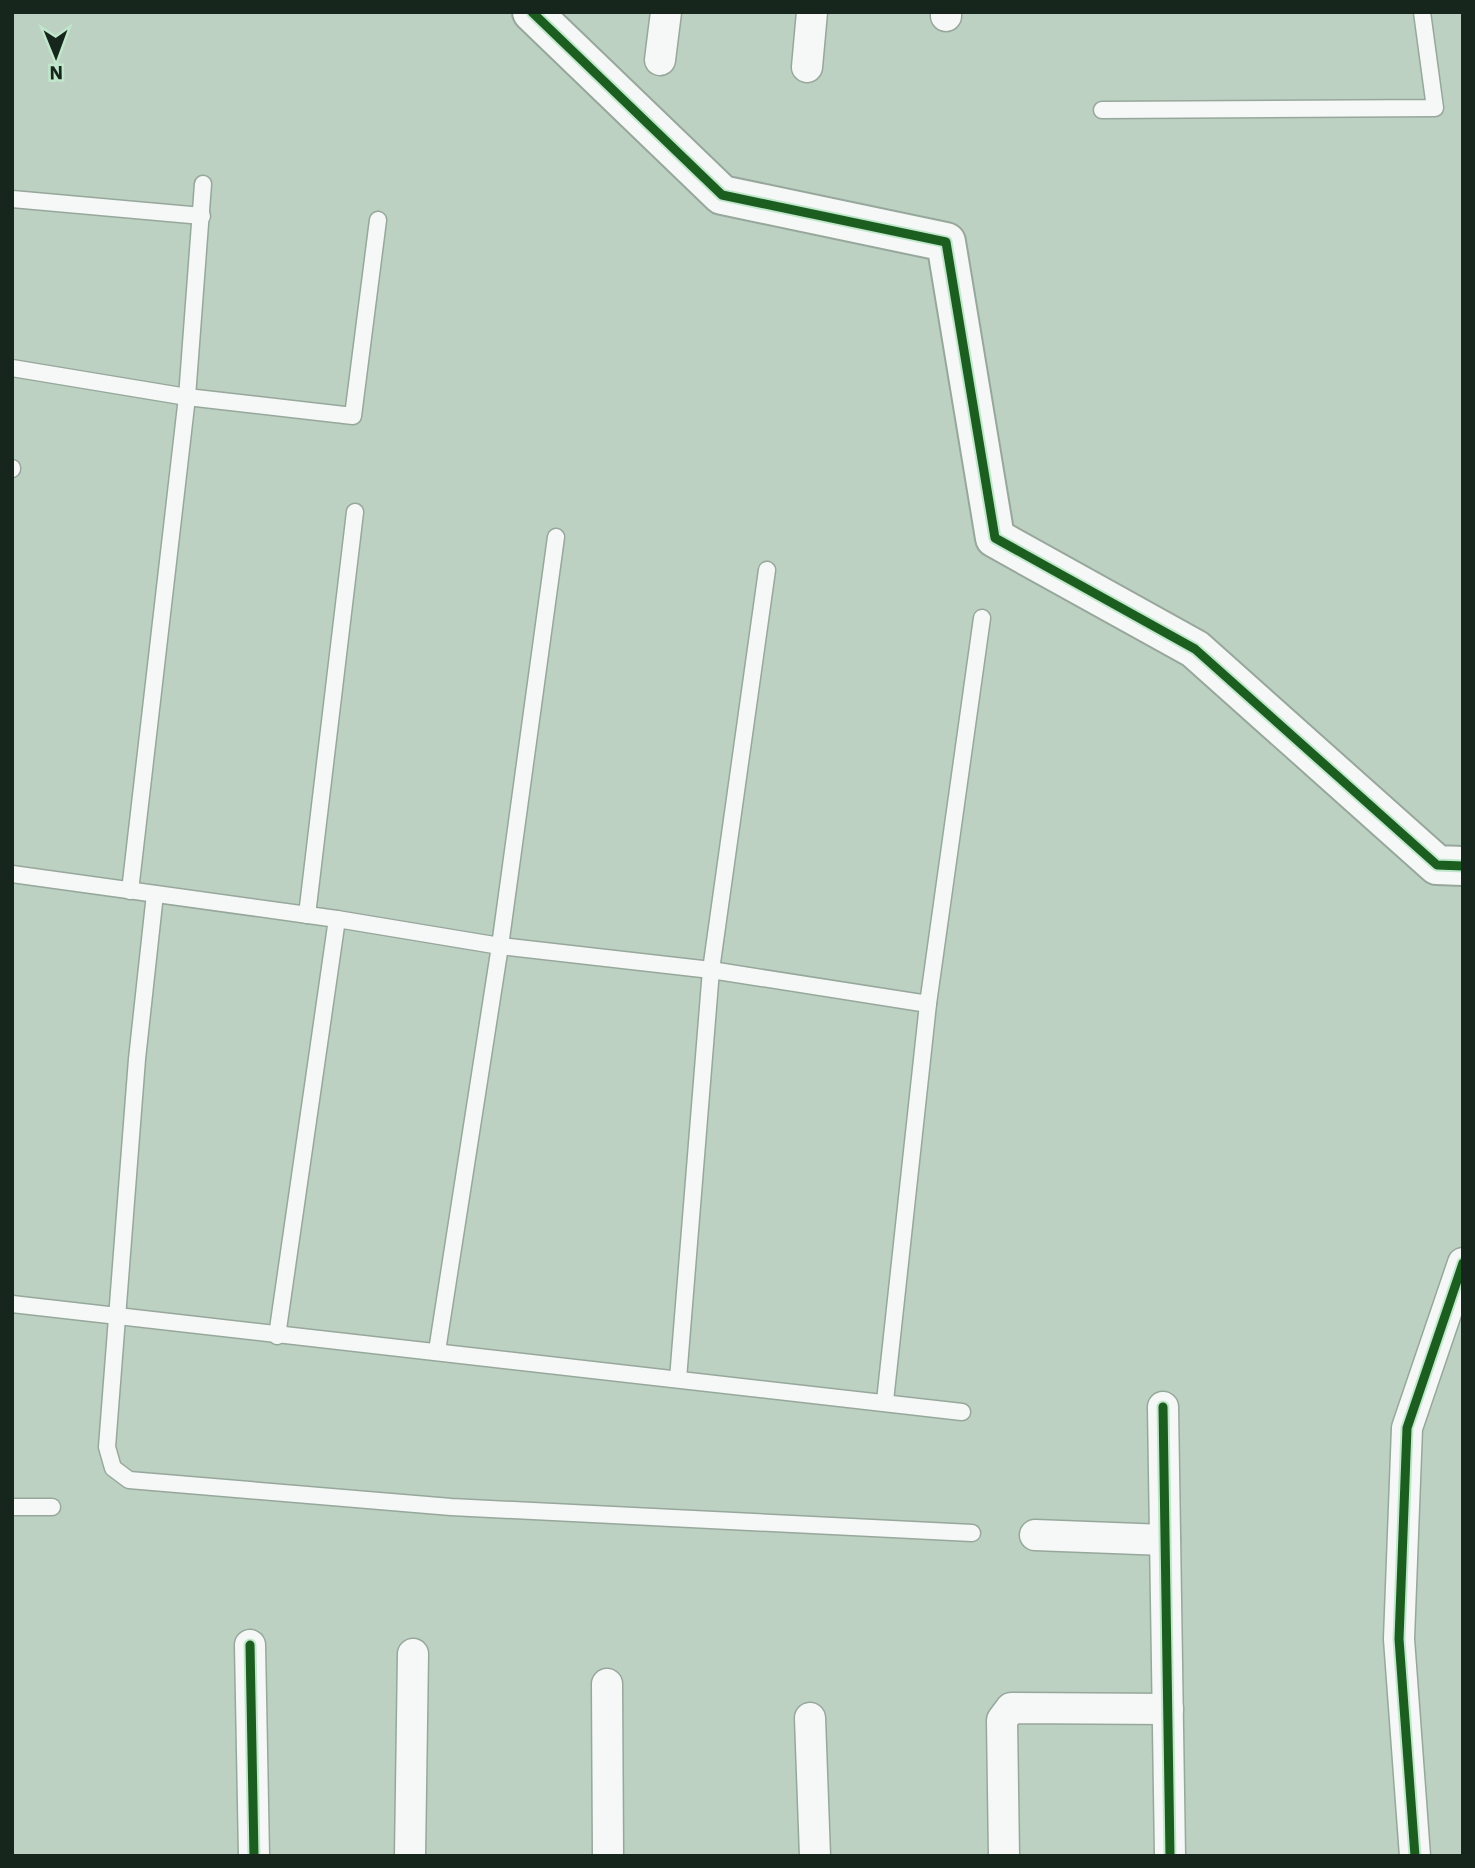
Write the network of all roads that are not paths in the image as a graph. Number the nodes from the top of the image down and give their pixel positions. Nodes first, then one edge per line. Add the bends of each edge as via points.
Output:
1 (666, 12) edge
2 (812, 12) edge
3 (1423, 12) edge
4 (533, 13) edge
5 (660, 60) dead end
6 (807, 67) dead end
7 (1102, 110) dead end
8 (203, 184) dead end
9 (12, 200) edge
10 (202, 216) junction
11 (378, 220) dead end
12 (12, 368) edge
13 (187, 397) junction
14 (355, 512) dead end
15 (556, 537) dead end
16 (767, 570) dead end
17 (982, 618) dead end
18 (1463, 866) edge
19 (12, 874) edge
20 (130, 891) junction
21 (155, 894) junction
22 (307, 915) junction
23 (337, 919) junction
24 (500, 946) junction
25 (711, 970) junction
26 (928, 1004) junction
27 (1463, 1263) edge
28 (12, 1304) edge
29 (115, 1316) junction
30 (277, 1336) junction
31 (437, 1351) junction
32 (678, 1379) junction
33 (886, 1402) junction
34 (1163, 1407) dead end
35 (962, 1412) dead end
36 (12, 1507) edge
37 (52, 1507) dead end
38 (972, 1533) dead end
39 (1035, 1535) dead end
40 (1165, 1540) junction
41 (250, 1645) dead end
42 (413, 1654) dead end
43 (607, 1684) dead end
44 (1168, 1709) junction
45 (810, 1718) dead end
46 (254, 1856) edge
47 (410, 1856) edge
48 (608, 1856) edge
49 (816, 1856) edge
50 (1004, 1856) edge
51 (1170, 1856) edge
52 (1415, 1856) edge

1 - 5 street
2 - 6 street
3 - 7 lane via 1435,108
4 - 18 street via 722,195 946,242 995,538 1195,649 1437,865
8 - 10 lane
9 - 10 lane
10 - 13 lane
11 - 13 lane via 353,416
12 - 13 lane
13 - 20 lane
14 - 22 lane
15 - 24 lane
16 - 25 lane
17 - 26 lane
19 - 20 lane
20 - 21 lane
21 - 22 lane
21 - 29 lane
22 - 23 lane
23 - 24 lane
23 - 30 lane
24 - 25 lane
24 - 31 lane
25 - 26 lane
25 - 32 lane
26 - 33 lane
27 - 52 street via 1407,1428 1399,1639
28 - 29 lane
29 - 30 lane
29 - 38 lane via 107,1447 113,1468 130,1480 451,1507
30 - 31 lane
31 - 32 lane
32 - 33 lane
33 - 35 lane
34 - 40 street
36 - 37 lane
39 - 40 street
40 - 44 street
41 - 46 street
42 - 47 street
43 - 48 street
44 - 50 street via 1011,1708 1002,1720
44 - 51 street
45 - 49 street

